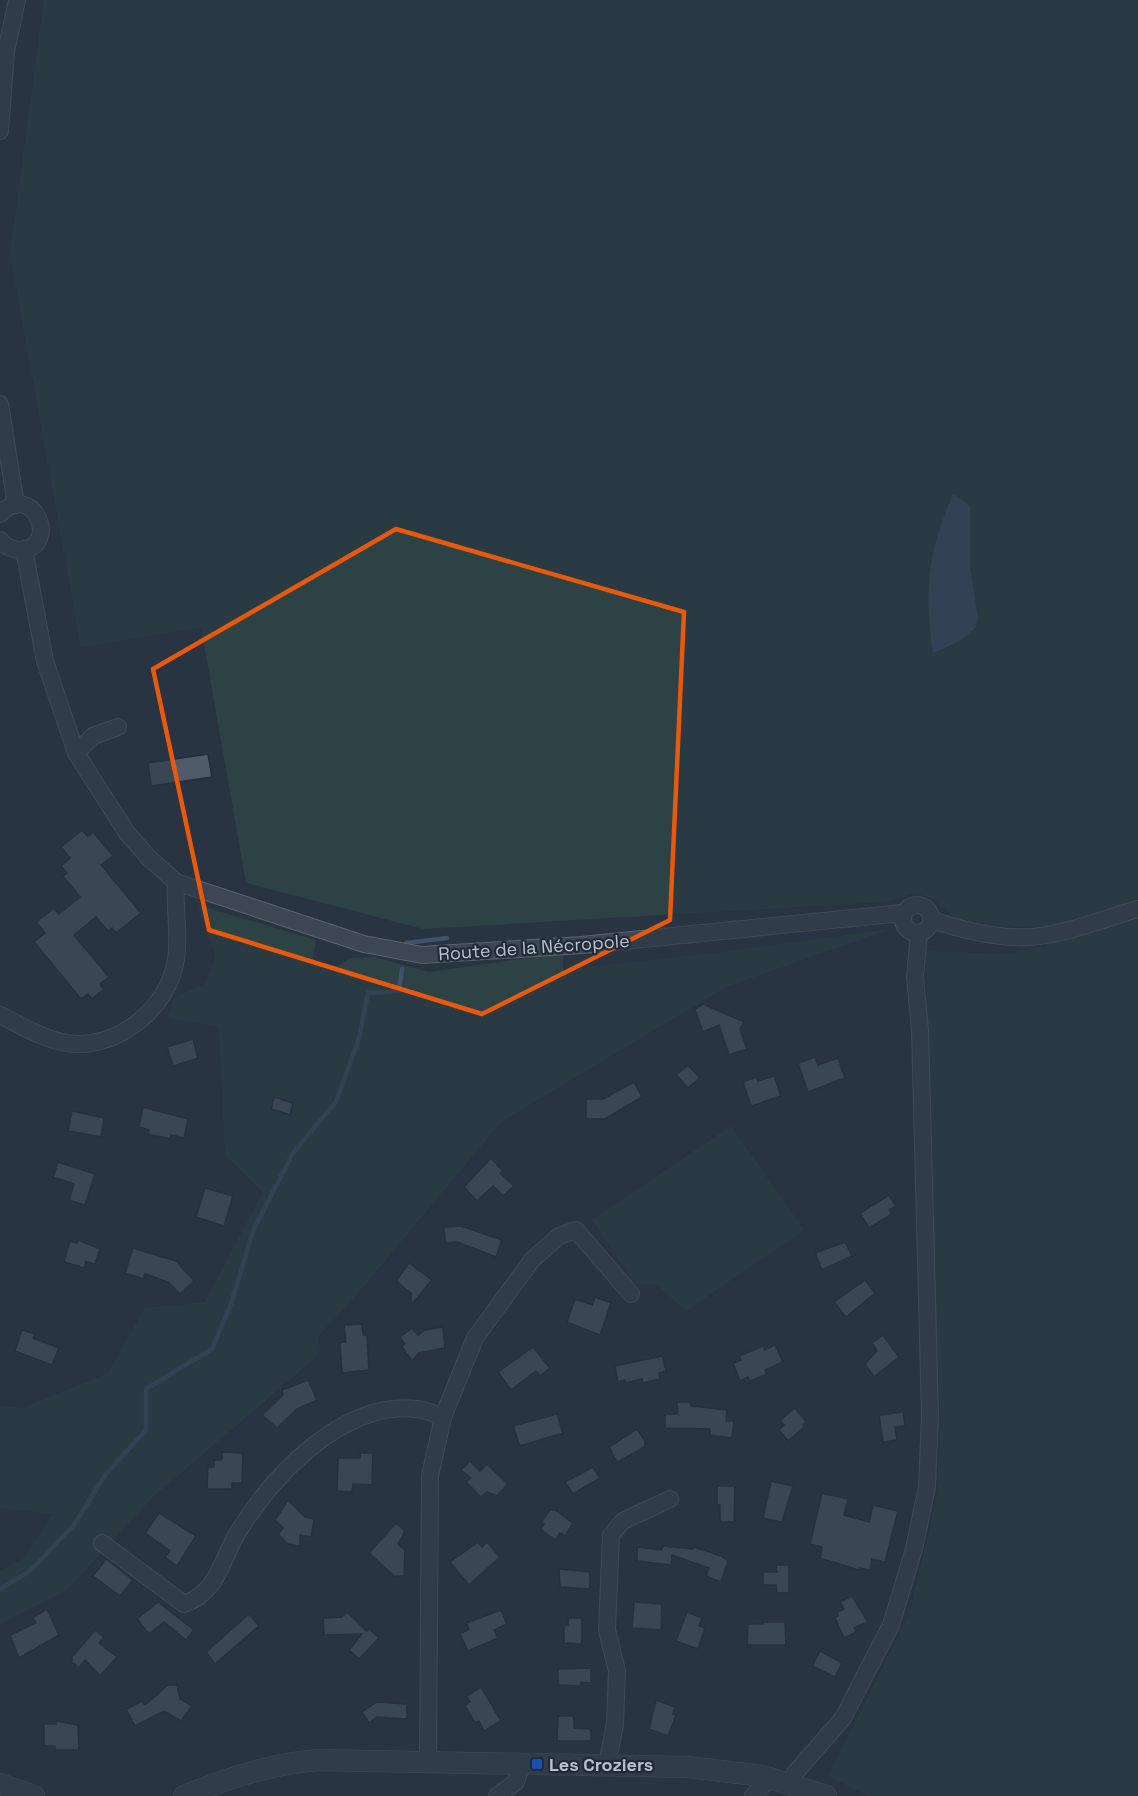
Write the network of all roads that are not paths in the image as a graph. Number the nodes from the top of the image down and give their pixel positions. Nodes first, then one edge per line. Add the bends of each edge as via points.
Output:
1 (17, 0) edge
2 (0, 131) edge
3 (0, 404) edge
4 (16, 505) junction
5 (0, 514) edge
6 (0, 540) edge
7 (24, 549) junction
8 (118, 727) dead end
9 (76, 753) junction
10 (176, 882) junction
11 (1138, 909) edge
12 (903, 913) junction
13 (932, 920) junction
14 (919, 933) junction
15 (0, 1015) edge
16 (631, 1294) dead end
17 (443, 1417) junction
18 (670, 1498) dead end
19 (102, 1543) dead end
20 (428, 1762) junction
21 (522, 1763) junction
22 (607, 1765) junction
23 (771, 1778) junction
24 (0, 1784) edge
25 (792, 1784) junction
26 (34, 1796) edge
27 (184, 1796) edge
28 (497, 1796) edge
29 (753, 1796) edge
30 (826, 1796) edge

1 - 2 street via 6,52
3 - 4 street
4 - 5 street
4 - 7 street via 30,508 40,519 37,541
6 - 7 street via 10,548
7 - 9 street via 45,661
8 - 9 street via 93,736
9 - 10 street via 127,833
10 - 12 street, Route de la Nécropole via 364,944 422,955 582,945
10 - 15 street via 176,962 153,1008 133,1028 107,1041 76,1044 49,1039
11 - 13 street via 1031,937 961,929
12 - 13 street via 910,905 920,904 929,910
12 - 14 street via 902,923 909,932
13 - 14 street via 928,929
14 - 25 street via 915,977 920,1030 930,1415 927,1487 914,1549 891,1625 843,1718 795,1773
16 - 17 street via 576,1230 559,1236 532,1260 475,1338
17 - 19 street via 418,1409 390,1409 358,1418 319,1440 274,1482 249,1514 225,1553 218,1578 184,1604
17 - 20 street via 430,1476
18 - 22 street via 623,1521 611,1535 607,1630 617,1671 615,1724
20 - 21 street
20 - 27 street via 284,1763 240,1774
21 - 22 street
21 - 28 street via 516,1782
22 - 23 street via 688,1767
23 - 25 street
23 - 29 street
24 - 26 street
25 - 30 street

